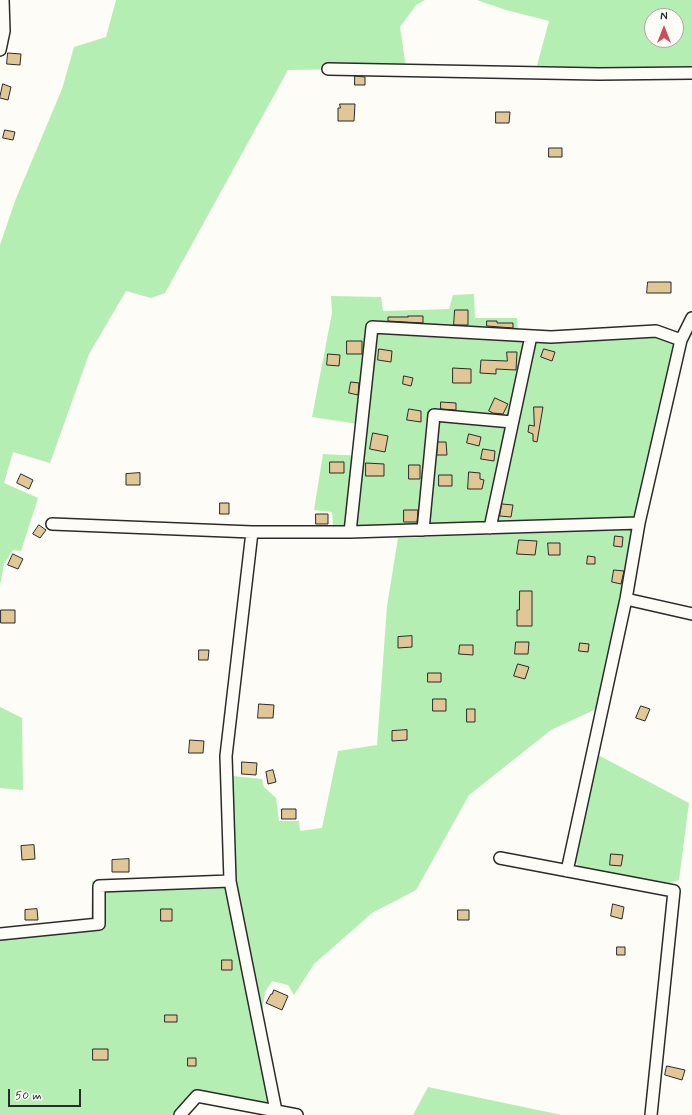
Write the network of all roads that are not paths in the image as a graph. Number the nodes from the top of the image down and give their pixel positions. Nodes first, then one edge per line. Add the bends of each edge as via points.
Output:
1 (3, 0) edge
2 (0, 50) edge
3 (328, 69) dead end
4 (692, 73) edge
5 (692, 318) edge
6 (531, 336) junction
7 (681, 340) junction
8 (512, 422) junction
9 (639, 523) junction
10 (52, 524) dead end
11 (490, 528) junction
12 (423, 530) junction
13 (252, 532) junction
14 (350, 532) junction
15 (626, 599) junction
16 (692, 614) edge
17 (500, 858) dead end
18 (567, 871) junction
19 (230, 881) junction
20 (0, 934) edge
21 (276, 1111) junction
22 (180, 1115) edge
23 (297, 1115) edge
24 (651, 1115) edge

1 - 2 street via 4,31
3 - 4 street via 599,74
5 - 7 street
6 - 7 street via 656,331
6 - 8 street
6 - 14 street via 372,327
7 - 9 street
8 - 11 street
8 - 12 street via 434,415
9 - 11 street
9 - 15 street
10 - 13 street
11 - 12 street
12 - 14 street
13 - 14 street
13 - 19 street via 226,756
15 - 16 street
15 - 18 street
17 - 18 street
18 - 24 street via 674,891
19 - 20 street via 99,886 99,924
19 - 21 street
21 - 22 street via 197,1096
21 - 23 street

